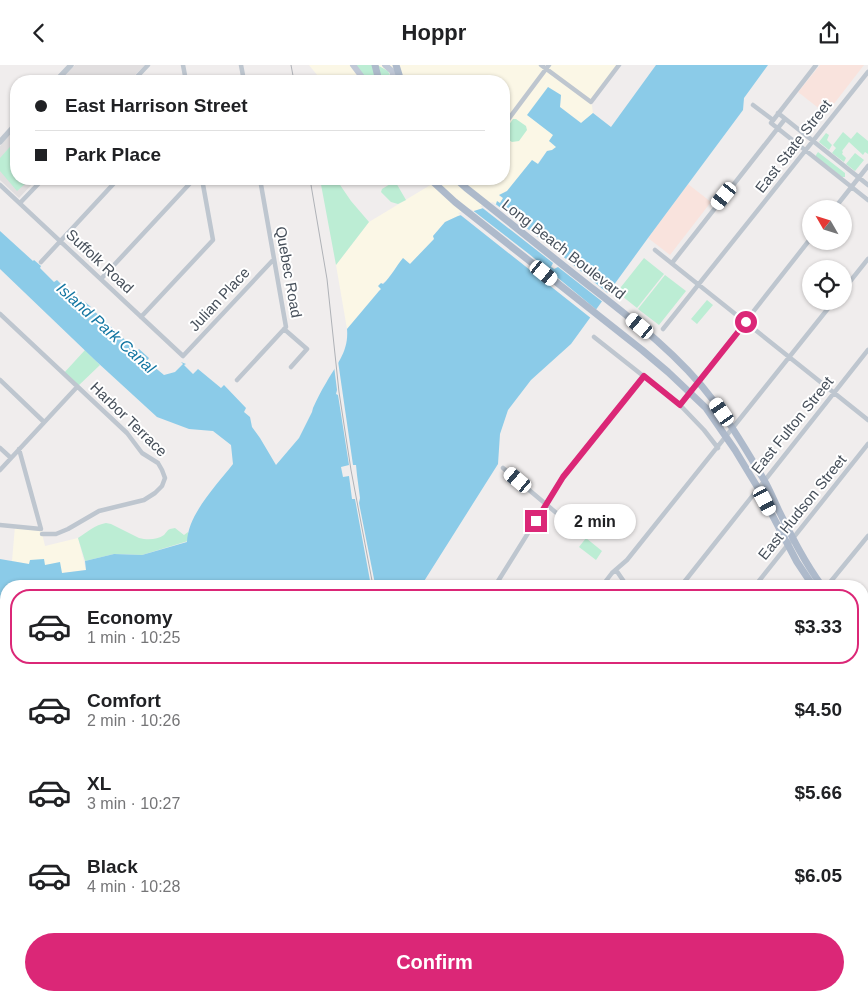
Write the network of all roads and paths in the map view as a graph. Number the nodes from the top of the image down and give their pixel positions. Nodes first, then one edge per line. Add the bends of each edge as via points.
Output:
1 (71, 65) edge
2 (148, 65) edge
3 (385, 65) edge
4 (541, 65) edge
5 (619, 65) edge
6 (816, 65) edge
7 (547, 67) edge
8 (868, 72) edge
9 (62, 75) edge
10 (139, 75) edge
11 (393, 75) edge
12 (754, 105) dead end
13 (778, 113) junction
14 (510, 117) edge
15 (785, 119) junction
16 (772, 121) junction
17 (778, 128) junction
18 (10, 130) edge
19 (0, 141) edge
20 (813, 141) junction
21 (806, 150) junction
22 (868, 166) edge
23 (859, 178) junction
24 (0, 185) edge
25 (36, 185) edge
26 (112, 185) edge
27 (188, 185) edge
28 (203, 185) edge
29 (261, 185) edge
30 (436, 185) edge
31 (463, 185) edge
32 (868, 185) edge
33 (852, 187) junction
34 (841, 200) edge
35 (868, 200) edge
36 (20, 203) junction
37 (60, 241) junction
38 (655, 250) dead end
39 (802, 250) edge
40 (274, 259) junction
41 (868, 259) edge
42 (41, 262) dead end
43 (672, 263) junction
44 (101, 279) junction
45 (852, 279) edge
46 (699, 285) junction
47 (827, 310) edge
48 (0, 314) edge
49 (141, 317) junction
50 (746, 322) junction
51 (284, 329) junction
52 (663, 329) dead end
53 (594, 337) dead end
54 (868, 350) edge
55 (183, 355) joint
56 (789, 357) junction
57 (291, 367) dead end
58 (644, 376) junction
59 (236, 380) dead end
60 (0, 381) edge
61 (698, 382) junction
62 (77, 387) junction
63 (690, 392) junction
64 (834, 393) junction
65 (680, 405) junction
66 (868, 420) edge
67 (44, 422) junction
68 (733, 428) junction
69 (726, 437) junction
70 (868, 444) edge
71 (0, 448) edge
72 (718, 448) junction
73 (19, 449) junction
74 (11, 458) junction
75 (503, 468) dead end
76 (0, 470) edge
77 (764, 480) junction
78 (758, 488) junction
79 (546, 504) junction
80 (0, 525) edge
81 (41, 531) junction
82 (579, 532) dead end
83 (868, 536) edge
84 (793, 538) junction
85 (788, 545) junction
86 (616, 570) junction
87 (499, 580) edge
88 (607, 580) edge
89 (623, 580) edge
90 (686, 580) edge
91 (760, 580) edge
92 (809, 580) edge
93 (818, 580) edge
94 (833, 580) edge

1 - 9 street
2 - 10 street
3 - 11 main road
4 - 7 street
5 - 7 street via 591,102
6 - 13 street
7 - 14 street
8 - 20 street, East State Street
12 - 16 street
13 - 15 street
13 - 16 street
15 - 17 street
15 - 20 street
16 - 17 street
17 - 21 street
17 - 43 street
18 - 19 street
20 - 21 street, East State Street
20 - 23 street
21 - 33 street
21 - 46 street, East State Street
22 - 23 street
23 - 32 street
23 - 33 street
24 - 36 street, Suffolk Road
25 - 36 street
26 - 37 street
27 - 44 street
28 - 49 street via 212,240
29 - 40 street, Quebec Road
30 - 63 main road, Long Beach Boulevard
31 - 61 main road, Long Beach Boulevard via 663,346
33 - 34 street
33 - 35 street
36 - 37 street, Suffolk Road
37 - 42 street
37 - 44 street, Suffolk Road
38 - 43 street
39 - 50 street
40 - 51 street, Quebec Road
40 - 55 street, Julian Place
41 - 45 street
43 - 46 street
44 - 49 street, Suffolk Road
46 - 50 street
46 - 52 street, East State Street
47 - 56 street
48 - 62 street
49 - 55 street, Suffolk Road
50 - 56 street
50 - 61 street
51 - 57 street via 307,349
51 - 59 street, Quebec Road
53 - 58 street
54 - 64 street, East Fulton Street
56 - 64 street
56 - 68 street
58 - 65 street
58 - 79 street via 563,477
60 - 67 street
61 - 63 street
61 - 68 main road, Long Beach Boulevard
62 - 67 street
62 - 81 street, Harbor Terrace via 127,433 142,453 158,463 165,478 162,486 144,500 98,511 56,533
63 - 65 street
63 - 69 main road, Long Beach Boulevard
64 - 66 street
64 - 77 street, East Fulton Street
65 - 72 street
67 - 73 street
68 - 69 street
68 - 77 main road, Long Beach Boulevard
69 - 72 street
69 - 78 main road, Long Beach Boulevard
70 - 84 street, East Hudson Street
71 - 74 street
72 - 86 street via 628,560
73 - 74 street
73 - 81 street
74 - 76 street
75 - 79 street
77 - 78 street, East Fulton Street
77 - 84 main road, Long Beach Boulevard
78 - 85 main road, Long Beach Boulevard
78 - 90 street, East Fulton Street
79 - 82 street
79 - 87 street
80 - 81 street
83 - 94 street
84 - 85 street, East Hudson Street
84 - 93 main road, Long Beach Boulevard
85 - 91 street, East Hudson Street
85 - 92 main road, Long Beach Boulevard
86 - 88 street
86 - 89 street

